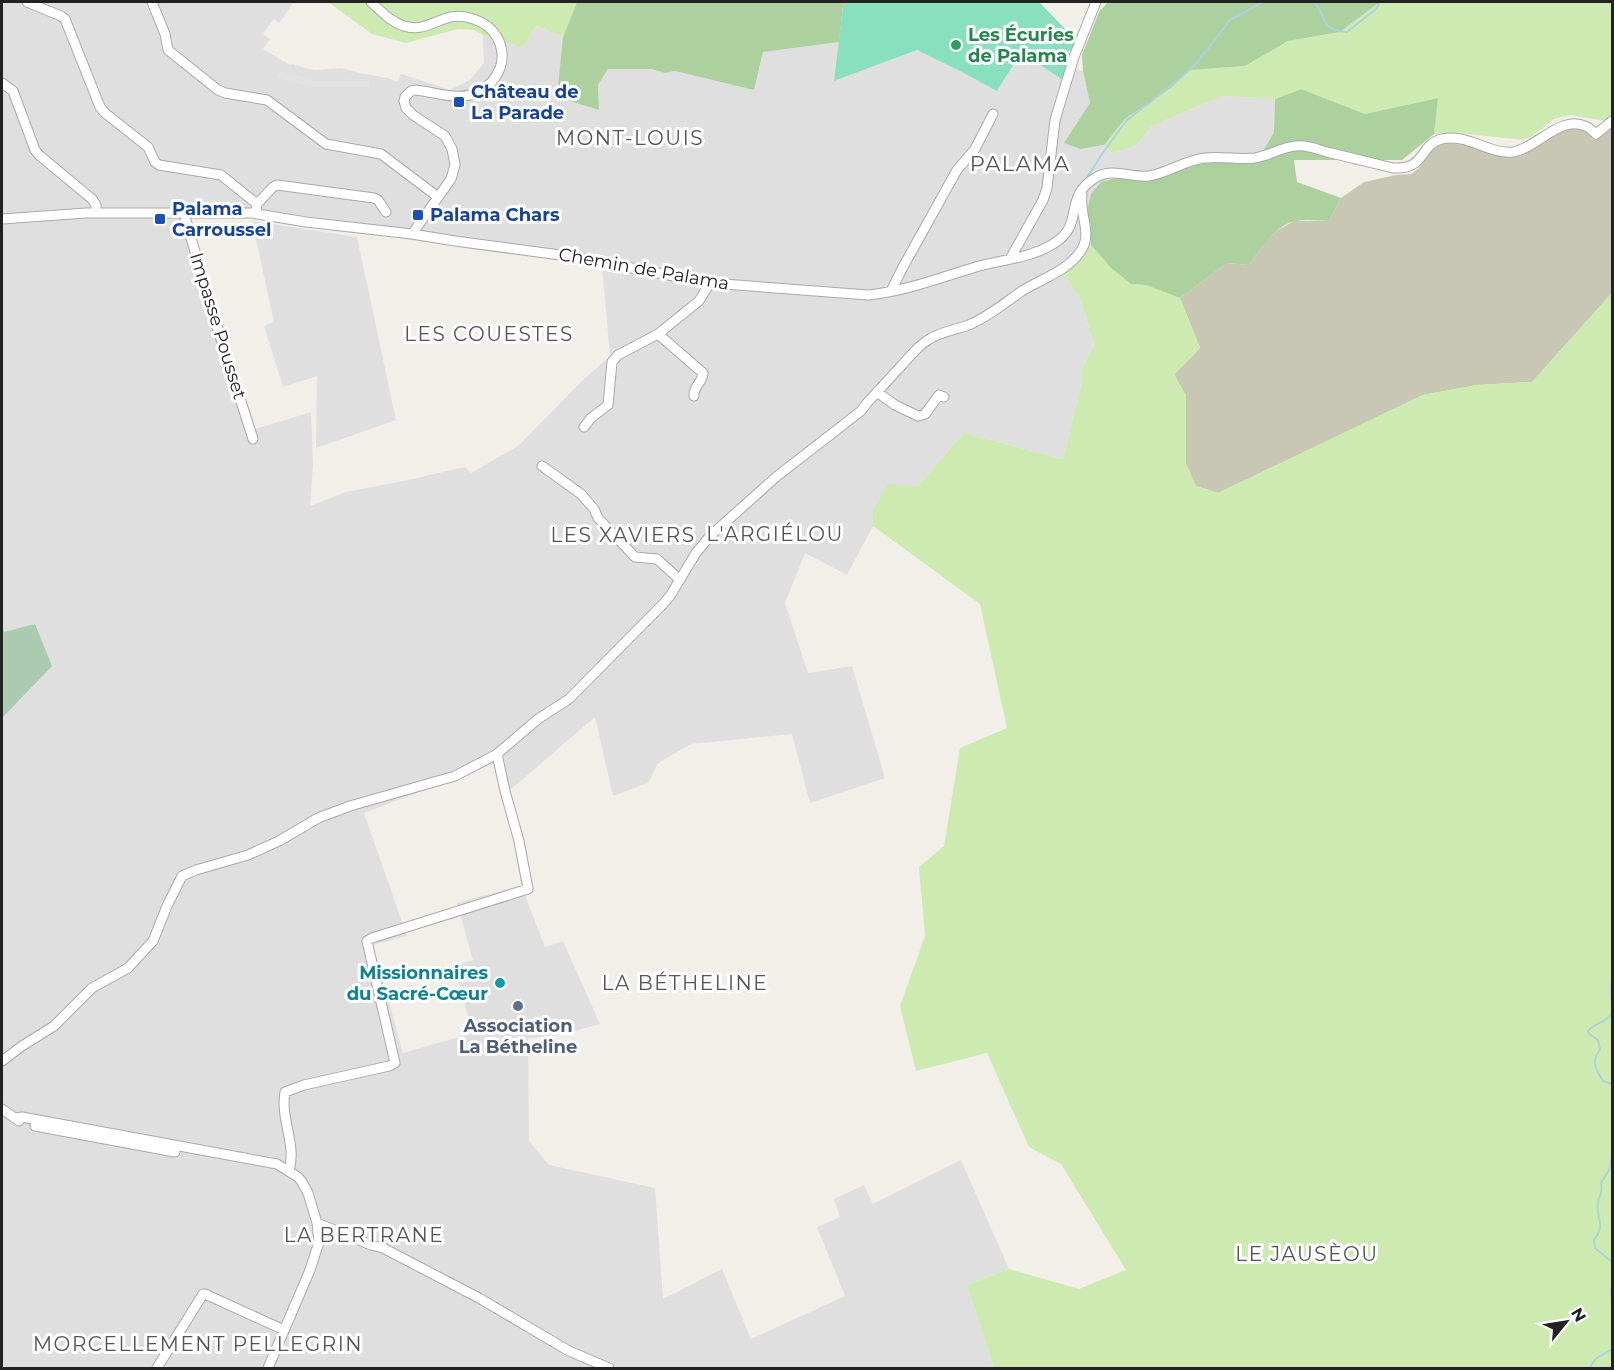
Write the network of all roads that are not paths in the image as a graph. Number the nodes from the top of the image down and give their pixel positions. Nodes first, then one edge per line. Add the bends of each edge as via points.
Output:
1 (27, 2) edge
2 (152, 2) edge
3 (371, 2) edge
4 (1096, 2) edge
5 (2, 83) edge
6 (993, 114) dead end
7 (1612, 122) edge
8 (1083, 188) junction
9 (438, 197) junction
10 (256, 209) junction
11 (386, 212) dead end
12 (96, 213) junction
13 (184, 213) junction
14 (2, 219) edge
15 (412, 234) junction
16 (1010, 259) junction
17 (710, 283) junction
18 (891, 291) junction
19 (658, 334) junction
20 (877, 392) junction
21 (694, 396) dead end
22 (944, 397) dead end
23 (584, 427) dead end
24 (253, 439) dead end
25 (542, 466) dead end
26 (679, 579) junction
27 (497, 754) junction
28 (2, 1061) edge
29 (2, 1109) edge
30 (286, 1170) junction
31 (317, 1223) junction
32 (284, 1330) junction
33 (157, 1368) edge
34 (268, 1368) edge
35 (609, 1368) edge

1 - 10 street via 65,19 100,107 148,147 155,162 222,175
2 - 9 street via 168,51 218,90 267,100 326,144 381,154
3 - 9 street via 404,27 420,28 452,17 468,18 486,25 499,41 500,68 484,89 458,98 416,90 405,97 409,112 445,136 452,149 454,170
4 - 16 street via 1055,120 1043,200
5 - 12 street via 13,91 35,150 92,199
6 - 18 street via 975,149 957,170
7 - 8 street via 1596,134 1584,125 1560,127 1536,143 1512,152 1443,138 1403,169 1304,146 1255,158 1205,158 1151,176 1108,173
8 - 16 street, Chemin de Palama via 1068,230 1061,238
8 - 20 street via 1085,241 1077,256 971,324 928,339
9 - 15 street
10 - 11 street via 277,185 374,198
10 - 13 street, Chemin de Palama
10 - 15 street, Chemin de Palama via 306,222
12 - 13 street, Chemin de Palama
12 - 14 street, Chemin de Palama
13 - 24 street, Impasse Pousset
15 - 17 street, Chemin de Palama via 575,257
16 - 18 street, Chemin de Palama
17 - 18 street, Chemin de Palama via 868,295
17 - 19 street via 699,301
19 - 21 street via 703,372
19 - 23 street via 612,362 608,405
20 - 22 street via 918,416 925,414 939,395
20 - 26 street via 861,411 776,477 710,536
25 - 26 street via 581,494 597,518 635,557 657,559
26 - 27 street via 663,604 569,699
27 - 28 street via 455,776 350,806 318,818 248,855 182,876 153,941 128,968 92,988 54,1026
27 - 30 street via 528,889 367,941 395,1063 285,1092 293,1159
29 - 30 street via 21,1123
30 - 31 street via 302,1182
31 - 32 street via 318,1248
31 - 35 street via 383,1248 479,1298 568,1351
32 - 33 street via 203,1294
32 - 34 street

